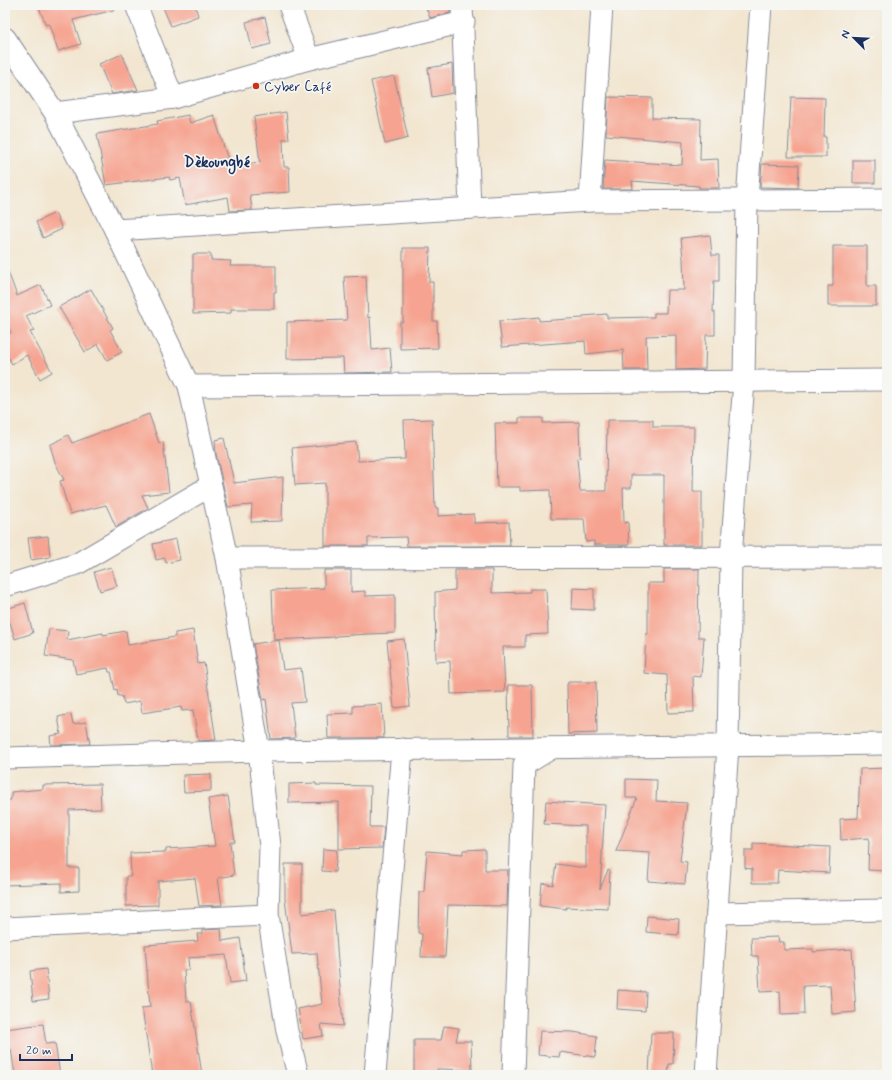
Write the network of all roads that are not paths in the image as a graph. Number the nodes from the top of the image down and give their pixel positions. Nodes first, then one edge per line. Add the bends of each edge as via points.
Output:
1 (136, 5) edge
2 (289, 5) edge
3 (602, 5) edge
4 (761, 5) edge
5 (463, 14) edge
6 (5, 40) edge
7 (309, 59) junction
8 (173, 98) junction
9 (55, 113) junction
10 (887, 199) edge
11 (747, 200) junction
12 (590, 201) junction
13 (470, 208) junction
14 (115, 230) junction
15 (887, 380) edge
16 (744, 381) junction
17 (189, 386) junction
18 (210, 486) junction
19 (730, 557) junction
20 (887, 557) edge
21 (227, 558) junction
22 (5, 586) edge
23 (887, 744) edge
24 (728, 746) junction
25 (552, 748) junction
26 (402, 749) junction
27 (259, 751) junction
28 (5, 758) edge
29 (887, 910) edge
30 (717, 912) junction
31 (268, 915) junction
32 (5, 928) edge
33 (298, 1075) edge
34 (375, 1075) edge
35 (514, 1075) edge
36 (706, 1075) edge

1 - 8 street
2 - 7 street
3 - 12 street
4 - 11 street
5 - 7 street
5 - 13 street
6 - 9 street
7 - 8 street
8 - 9 street
9 - 14 street
10 - 11 street
11 - 12 street
11 - 16 street
12 - 13 street
13 - 14 street
14 - 17 street
15 - 16 street
16 - 17 street
16 - 19 street
17 - 18 street
18 - 21 street
18 - 22 street via 77,564
19 - 20 street
19 - 21 street
19 - 24 street
21 - 27 street
23 - 24 street
24 - 25 street
24 - 30 street
25 - 26 street
25 - 35 street via 524,765
26 - 27 street
26 - 34 street
27 - 28 street
27 - 31 street via 270,846
29 - 30 street
30 - 36 street
31 - 32 street
31 - 33 street via 287,1031

